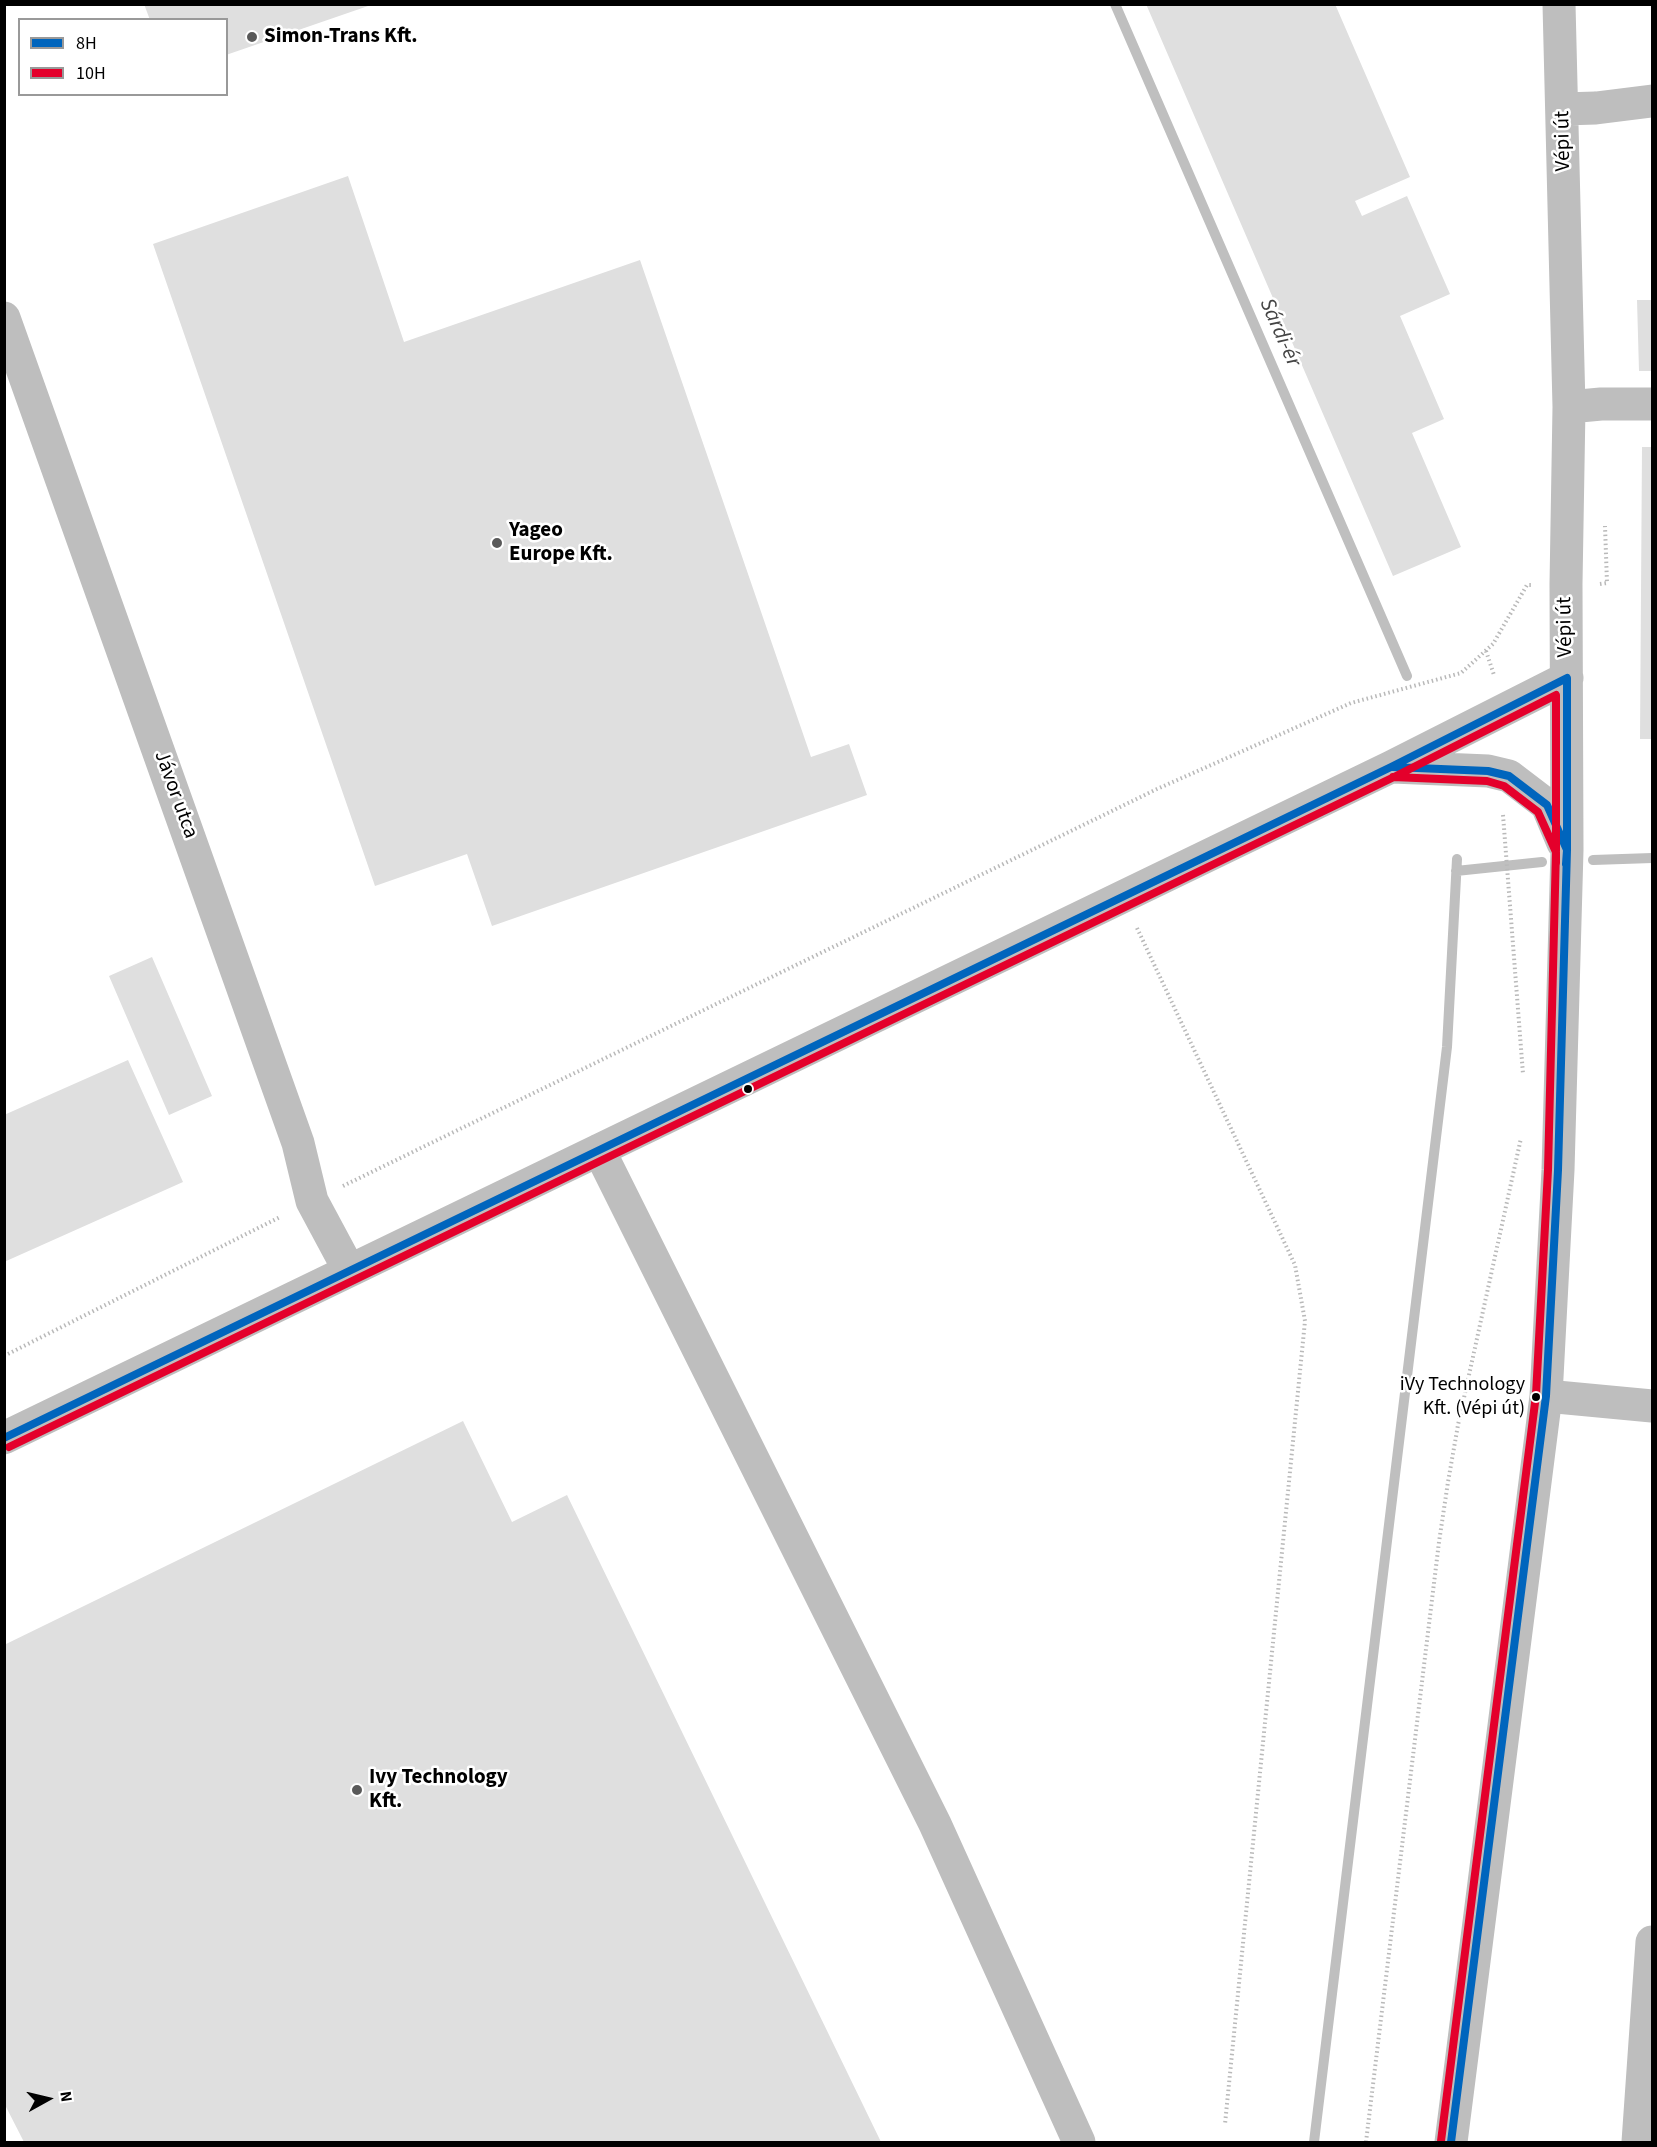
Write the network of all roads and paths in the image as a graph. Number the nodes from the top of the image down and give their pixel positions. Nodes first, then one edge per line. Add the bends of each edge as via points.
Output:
1 (1559, 4) edge
2 (1653, 101) edge
3 (1563, 109) junction
4 (4, 318) edge
5 (1653, 404) edge
6 (1569, 407) junction
7 (1527, 585) dead end
8 (1567, 678) junction
9 (1391, 767) junction
10 (1502, 817) dead end
11 (1567, 850) junction
12 (1123, 897) junction
13 (1523, 1083) dead end
14 (1521, 1134) dead end
15 (599, 1150) junction
16 (312, 1201) junction
17 (349, 1270) junction
18 (4, 1356) edge
19 (1546, 1396) junction
20 (1653, 1406) edge
21 (4, 1438) edge
22 (1653, 1942) edge
23 (1649, 2050) edge
24 (1226, 2124) dead end
25 (1079, 2142) edge
26 (1366, 2142) edge
27 (1451, 2142) edge
28 (1638, 2142) edge

1 - 3 street, Vépi út
2 - 3 street
3 - 6 street, Vépi út
4 - 16 street, Jávor utca via 298,1143
5 - 6 street
6 - 8 street, Vépi út
7 - 16 path via 1493,644 1461,673 1351,703 1157,789
8 - 9 street
8 - 11 street, Vépi út
9 - 11 street via 1488,771 1509,776 1546,805
9 - 12 street
10 - 13 path
11 - 19 street, Vépi út via 1558,1170
12 - 15 street
12 - 24 path via 1295,1265 1305,1320
14 - 26 path via 1448,1482
15 - 17 street
15 - 25 street via 935,1824
16 - 17 street, Jávor utca
16 - 18 path
17 - 21 street
19 - 20 street
19 - 27 street, Vépi út
22 - 23 street
23 - 28 street

